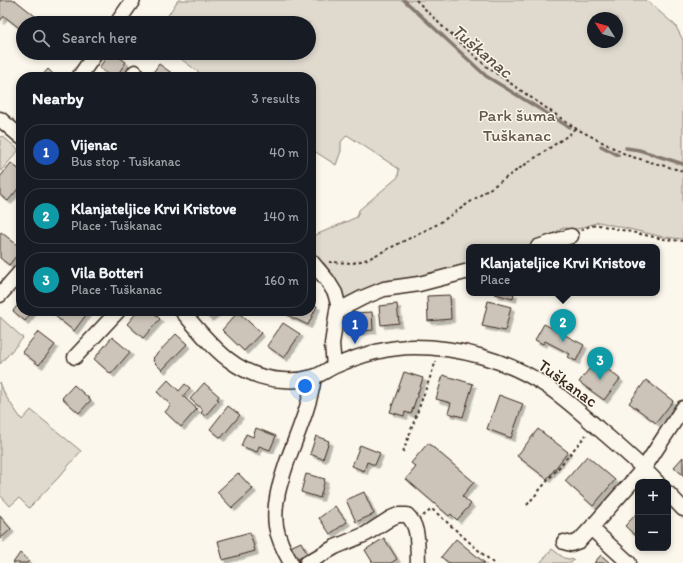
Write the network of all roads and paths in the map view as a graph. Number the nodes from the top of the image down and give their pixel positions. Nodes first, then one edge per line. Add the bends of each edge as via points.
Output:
1 (133, 0) edge
2 (416, 0) edge
3 (122, 16) edge
4 (91, 60) edge
5 (83, 72) edge
6 (0, 119) edge
7 (574, 128) junction
8 (16, 133) edge
9 (683, 171) edge
10 (571, 236) joint
11 (683, 241) edge
12 (547, 244) edge
13 (317, 261) edge
14 (466, 272) edge
15 (16, 277) edge
16 (0, 295) edge
17 (338, 311) junction
18 (113, 316) edge
19 (186, 316) edge
20 (75, 357) dead end
21 (436, 360) dead end
22 (334, 366) junction
23 (314, 377) junction
24 (683, 408) edge
25 (589, 431) dead end
26 (403, 452) dead end
27 (644, 468) junction
28 (654, 479) edge
29 (671, 496) edge
30 (527, 505) dead end
31 (683, 509) edge
32 (425, 515) dead end
33 (591, 528) junction
34 (564, 542) dead end
35 (291, 563) edge
36 (307, 563) edge
37 (418, 563) edge
38 (493, 563) edge
39 (629, 563) edge

1 - 3 street
2 - 7 path via 487,67
4 - 5 street
6 - 8 street
7 - 9 path via 629,156
7 - 13 path via 570,134 438,224 368,259 353,263
10 - 11 path via 590,226 599,225
10 - 12 street
13 - 17 street via 335,294
14 - 17 street via 419,284 384,289
15 - 16 street
17 - 22 street via 332,344
18 - 20 street
19 - 23 street, Tuškanac via 215,349 245,370 275,380 295,381
21 - 26 path
22 - 23 street, Tuškanac
22 - 27 street, Tuškanac via 369,354 413,347 465,352 509,366 545,385
23 - 35 street via 312,392 277,498 276,525 279,540
24 - 27 street
25 - 30 path
27 - 28 street, Tuškanac
27 - 33 street
29 - 31 street
32 - 38 path via 432,509
33 - 34 street via 579,540 571,544
33 - 39 street
36 - 37 street via 398,515 407,515 415,525

